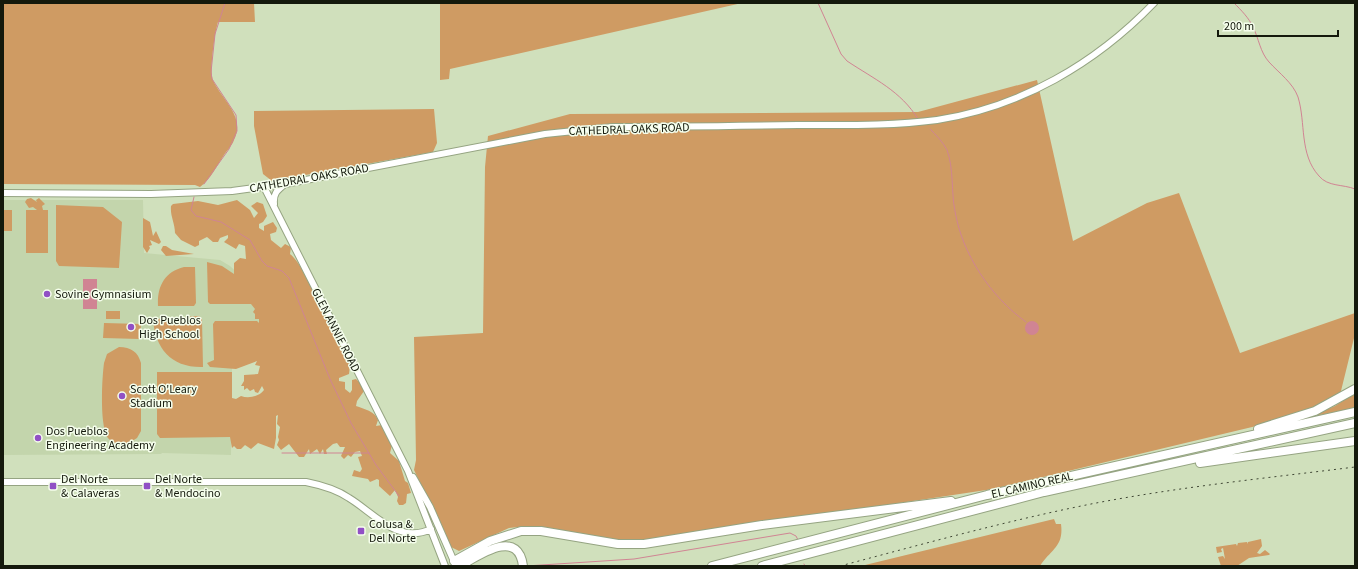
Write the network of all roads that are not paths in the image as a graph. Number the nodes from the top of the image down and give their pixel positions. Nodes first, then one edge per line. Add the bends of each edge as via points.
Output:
1 (1154, 3) edge
2 (284, 184) junction
3 (264, 187) junction
4 (3, 193) edge
5 (274, 208) junction
6 (1355, 389) edge
7 (1355, 412) edge
8 (1355, 423) edge
9 (1355, 441) edge
10 (1164, 454) junction
11 (408, 471) junction
12 (1128, 474) junction
13 (3, 482) edge
14 (987, 495) junction
15 (431, 529) junction
16 (522, 563) edge
17 (455, 565) edge
18 (445, 566) edge
19 (712, 566) edge
20 (762, 566) edge

1 - 2 main road, CATHEDRAL OAKS ROAD via 1116,39 1058,79 1013,100 954,117 901,124 585,129 538,135
2 - 3 main road, CATHEDRAL OAKS ROAD
2 - 5 main road via 276,191
3 - 4 main road, CATHEDRAL OAKS ROAD via 192,193
3 - 5 main road, GLEN ANNIE ROAD
5 - 11 main road, GLEN ANNIE ROAD
6 - 10 highway via 1336,401 1298,417
7 - 10 highway, EL CAMINO REAL
8 - 12 highway, EL CAMINO REAL
9 - 12 highway via 1187,464 1138,475
10 - 14 highway, EL CAMINO REAL
11 - 15 main road, GLEN ANNIE ROAD
11 - 17 main road, GLEN ANNIE ROAD via 430,507
12 - 20 highway, EL CAMINO REAL via 992,505
13 - 15 main road via 306,482 345,495 382,522 400,531 419,533
14 - 17 highway via 762,525 644,544 604,542 541,531 521,531 490,541
14 - 19 highway, EL CAMINO REAL
15 - 18 main road, GLEN ANNIE ROAD
16 - 17 highway via 512,547 505,545

